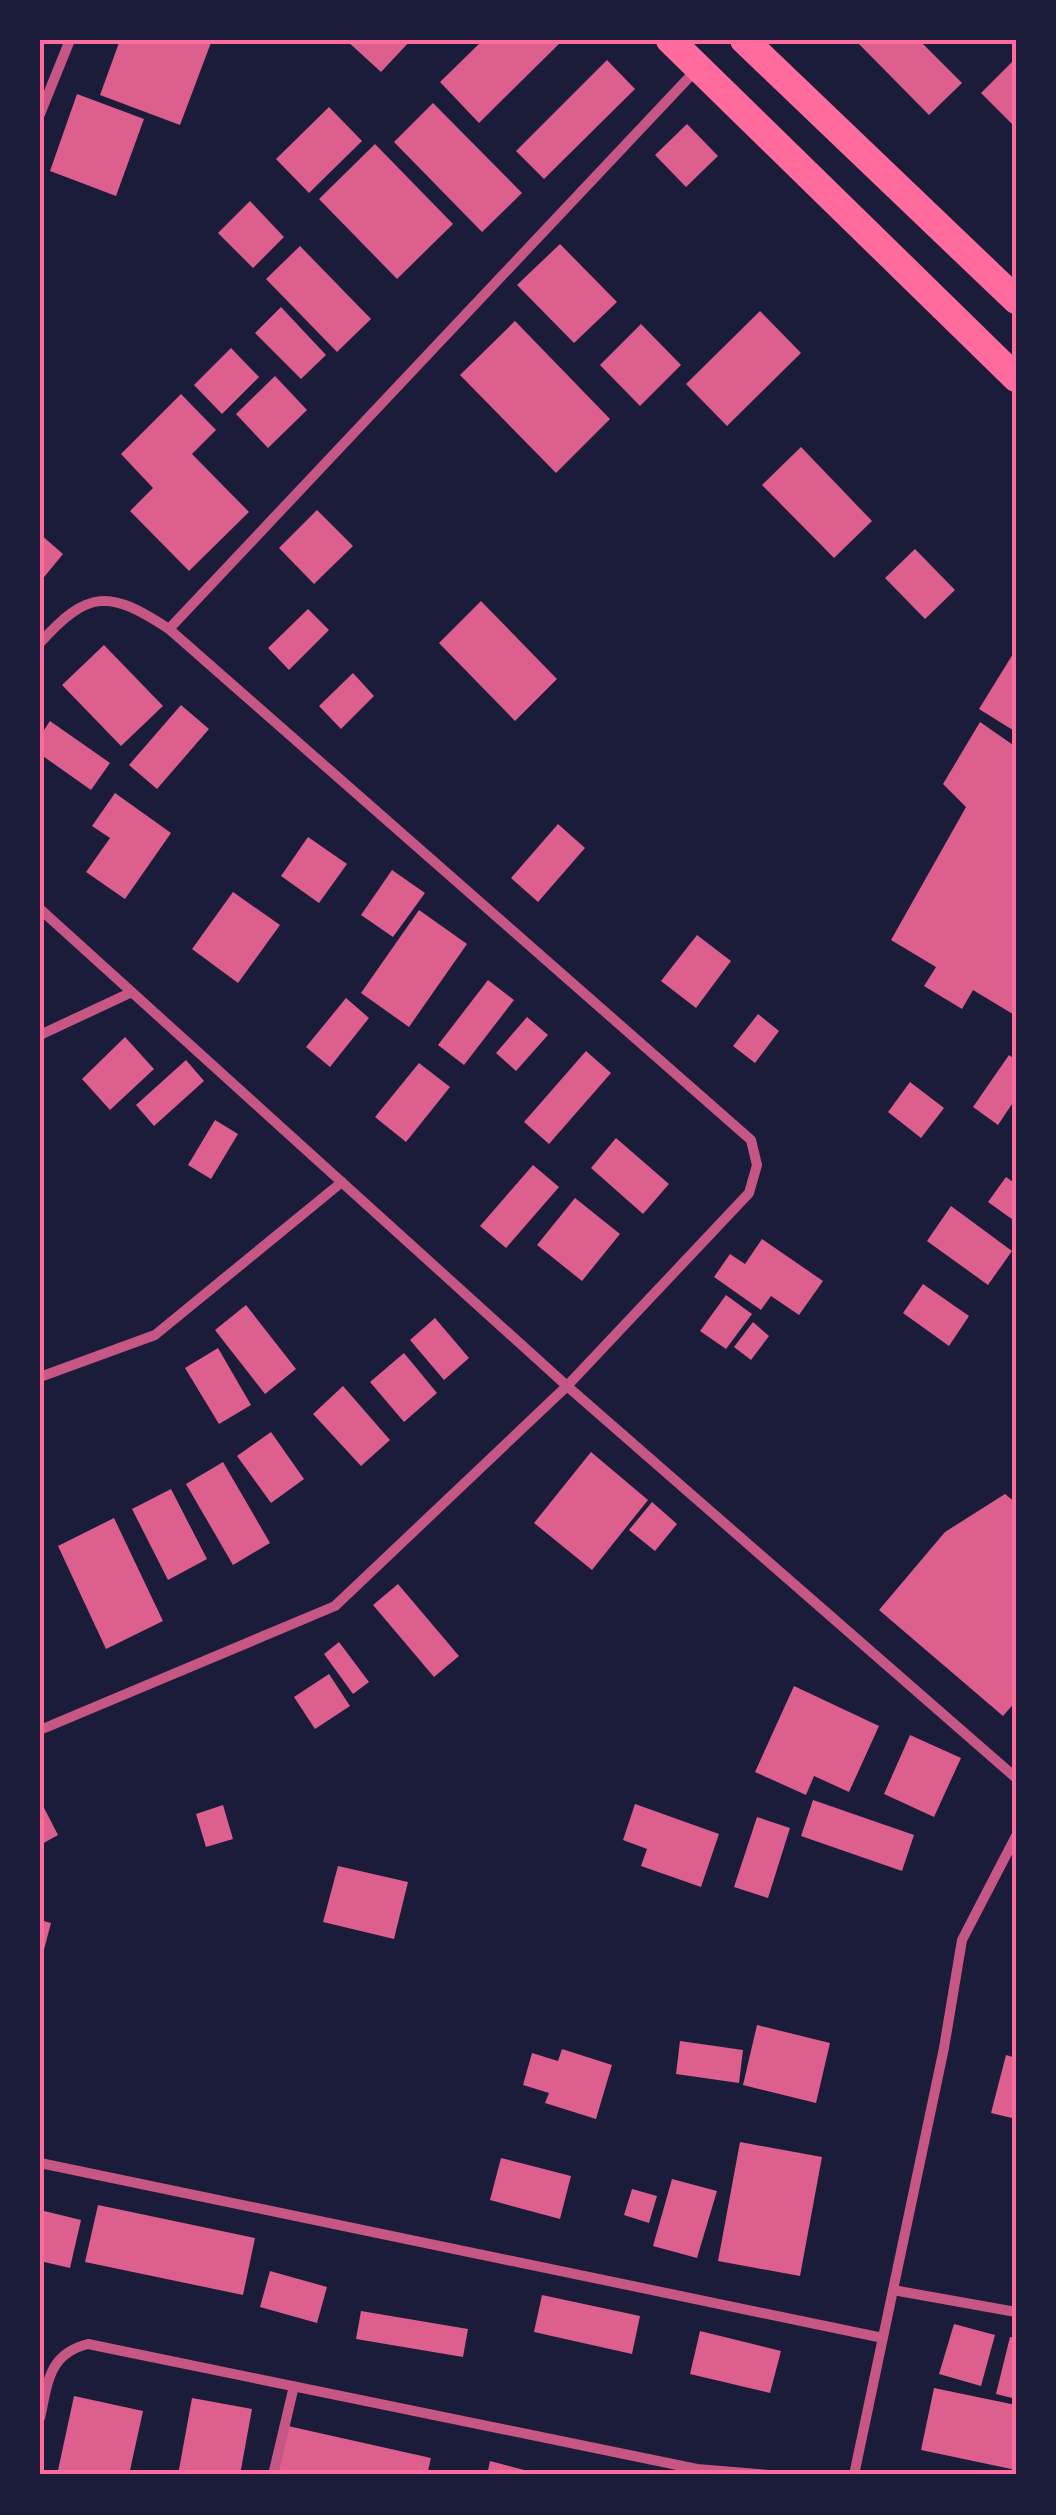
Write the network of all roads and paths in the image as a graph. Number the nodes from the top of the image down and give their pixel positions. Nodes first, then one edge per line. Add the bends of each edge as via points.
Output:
1 (70, 40) edge
2 (670, 40) edge
3 (744, 40) edge
4 (698, 68) junction
5 (40, 114) edge
6 (1016, 300) edge
7 (1016, 378) edge
8 (168, 629) junction
9 (40, 643) edge
10 (40, 909) edge
11 (132, 992) junction
12 (40, 1035) edge
13 (342, 1182) junction
14 (40, 1377) edge
15 (568, 1386) junction
16 (40, 1730) edge
17 (1016, 1778) edge
18 (1016, 1836) edge
19 (40, 2163) edge
20 (894, 2290) junction
21 (1016, 2312) edge
22 (884, 2338) junction
23 (294, 2386) junction
24 (40, 2418) edge
25 (697, 2472) edge
26 (274, 2475) edge
27 (770, 2475) edge
28 (854, 2475) edge

1 - 5 street
2 - 4 highway
3 - 6 highway
4 - 7 highway
4 - 8 street
8 - 9 street via 132,604 93,601 62,619
8 - 15 street via 751,1140 758,1165 749,1193
10 - 11 street
11 - 12 street
11 - 13 street
13 - 14 street via 156,1334
13 - 15 street
15 - 16 street via 335,1606
15 - 17 street
18 - 20 street via 962,1940
19 - 22 street
20 - 21 street
20 - 22 street
22 - 28 street
23 - 24 street via 88,2344 68,2349 51,2370
23 - 25 street
23 - 26 street
25 - 27 street

